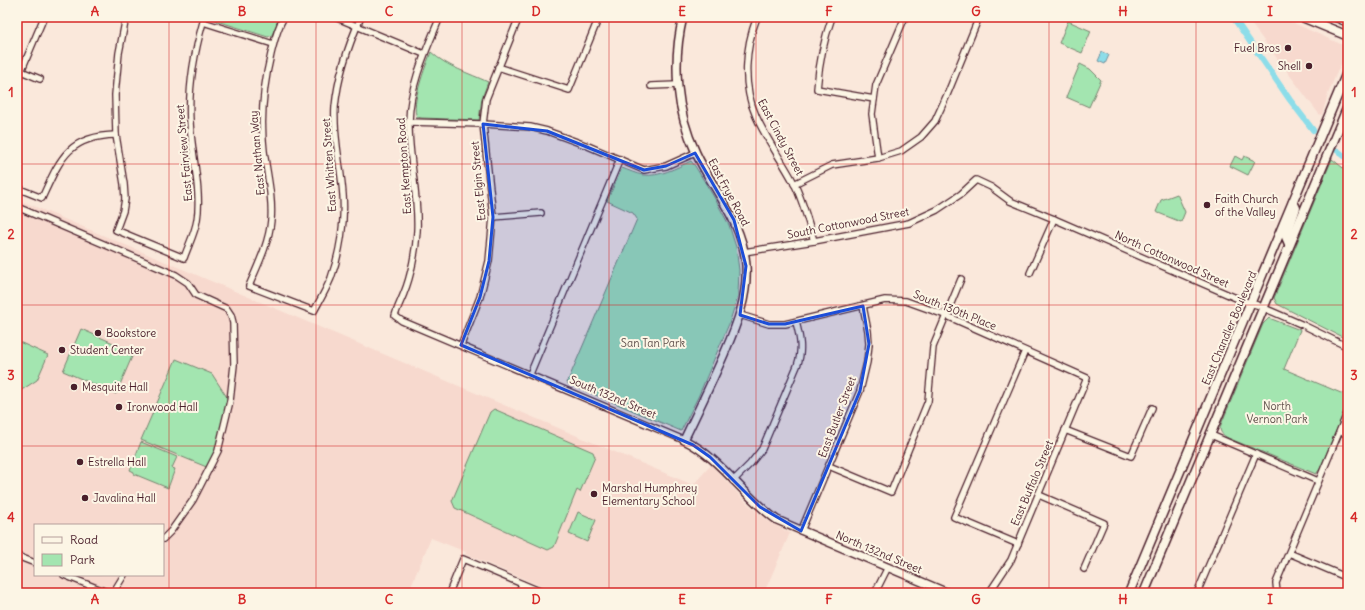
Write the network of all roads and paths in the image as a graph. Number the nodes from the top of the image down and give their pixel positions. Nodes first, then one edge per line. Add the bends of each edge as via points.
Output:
1 (44, 17) edge
2 (126, 17) edge
3 (284, 17) edge
4 (335, 17) edge
5 (361, 17) edge
6 (440, 17) edge
7 (519, 17) edge
8 (599, 17) edge
9 (682, 17) edge
10 (757, 17) edge
11 (832, 17) edge
12 (905, 17) edge
13 (980, 17) edge
14 (1302, 17) edge
15 (1336, 17) edge
16 (1348, 22) edge
17 (357, 26) junction
18 (1348, 36) edge
19 (273, 44) junction
20 (424, 54) junction
21 (498, 67) junction
22 (1348, 70) edge
23 (21, 71) junction
24 (40, 79) dead end
25 (17, 81) edge
26 (677, 85) junction
27 (651, 86) dead end
28 (874, 99) junction
29 (1348, 106) edge
30 (409, 122) junction
31 (483, 124) junction
32 (116, 135) junction
33 (695, 153) junction
34 (878, 158) junction
35 (620, 159) junction
36 (794, 184) junction
37 (17, 188) edge
38 (1010, 201) joint
39 (1293, 202) junction
40 (17, 207) edge
41 (541, 213) dead end
42 (493, 217) junction
43 (1054, 219) junction
44 (814, 241) junction
45 (1289, 244) junction
46 (744, 252) junction
47 (1030, 273) dead end
48 (961, 279) dead end
49 (249, 286) joint
50 (1251, 303) junction
51 (863, 306) junction
52 (1262, 307) junction
53 (740, 315) junction
54 (945, 315) junction
55 (395, 316) joint
56 (796, 322) junction
57 (461, 345) junction
58 (1348, 347) edge
59 (1025, 350) junction
60 (530, 374) junction
61 (1087, 378) joint
62 (1152, 408) dead end
63 (1348, 411) edge
64 (1065, 430) junction
65 (1340, 431) junction
66 (1211, 435) junction
67 (1348, 435) edge
68 (684, 440) junction
69 (1256, 454) junction
70 (829, 466) junction
71 (733, 481) junction
72 (1318, 481) junction
73 (1039, 495) junction
74 (801, 531) junction
75 (164, 538) edge
76 (1018, 544) junction
77 (1288, 553) junction
78 (17, 556) edge
79 (34, 563) edge
80 (888, 568) junction
81 (1084, 569) dead end
82 (66, 576) edge
83 (123, 576) edge
84 (1348, 578) edge
85 (522, 584) junction
86 (108, 593) edge
87 (113, 593) edge
88 (449, 593) edge
89 (518, 593) edge
90 (544, 593) edge
91 (875, 593) edge
92 (948, 593) edge
93 (989, 593) edge
94 (1129, 593) edge
95 (1144, 593) edge
96 (1197, 593) edge
97 (1277, 593) edge

1 - 23 street
2 - 32 street via 115,95
3 - 19 street, East Nathan Way
4 - 17 street
5 - 17 street, East Whitten Street
6 - 20 street, East Kempton Road
7 - 21 street, East Elgin Street
8 - 21 street via 569,90
9 - 26 street, East Frye Road via 677,55
10 - 36 street, East Cindy Street via 747,53 750,99 756,116
11 - 28 street via 824,40 817,89
12 - 28 street via 876,85
13 - 34 street via 935,121 921,137 901,151
14 - 18 main road
15 - 16 main road
17 - 20 street
17 - 49 street, East Whitten Street via 346,52 336,106 335,128 343,195 343,218 338,252 330,278 314,311
19 - 32 street, East Fairview Street via 202,22 189,94 198,200 197,221 184,258 116,230 124,211 125,199
19 - 49 street, East Nathan Way via 264,82 262,121 271,221 264,250
20 - 30 street, East Kempton Road via 412,91
21 - 31 street, East Elgin Street via 486,99
22 - 39 main road, East Chandler Boulevard
23 - 24 street
23 - 25 street
26 - 27 street
26 - 33 street, East Frye Road via 683,117
28 - 34 street via 873,124
29 - 45 main road, East Chandler Boulevard
30 - 31 street
30 - 55 street, East Kempton Road via 417,206 416,246 410,273
31 - 35 street via 530,127 547,131
31 - 42 street, East Elgin Street
32 - 37 street via 80,142 64,156 42,198
33 - 35 street via 666,166 644,170
33 - 46 street, East Frye Road via 734,220
34 - 36 street via 832,165
35 - 60 street
36 - 44 street, East Cindy Street via 806,211
38 - 43 street, North Cottonwood Street
38 - 44 street, South Cottonwood Street via 976,180 937,210 909,223
39 - 45 main road via 1296,208 1286,237
39 - 50 main road, East Chandler Boulevard
40 - 75 street via 176,275 188,283 196,295 227,309 231,316 234,365 231,396 218,451 193,500
41 - 42 street
42 - 57 street, East Elgin Street via 488,261 480,297
43 - 47 street
43 - 50 street, North Cottonwood Street
44 - 46 street, South Cottonwood Street
45 - 52 main road, East Chandler Boulevard
46 - 53 street, East Frye Road via 746,281
48 - 54 street
50 - 52 street, North Cottonwood Street
50 - 94 main road, East Chandler Boulevard
51 - 54 street, South 130th Place via 885,300 906,301
51 - 56 street, South 130th Place
51 - 70 street, East Butler Street via 869,344 864,378
52 - 58 street, North Cottonwood Street
52 - 66 main road, East Chandler Boulevard
53 - 56 street, South 130th Place via 768,324
53 - 68 street, East Frye Road via 715,376
54 - 59 street, South 130th Place
54 - 70 street via 933,347 928,401 891,492
55 - 57 street, South 132nd Street
56 - 71 street via 801,347 797,366 762,449
57 - 60 street, South 132nd Street
59 - 61 street, South 130th Place
59 - 76 street via 954,517
60 - 68 street, South 132nd Street
61 - 64 street, East Buffalo Street
62 - 64 street via 1131,456
63 - 65 street
64 - 73 street, East Buffalo Street
65 - 67 street
65 - 72 street
66 - 69 street
66 - 95 main road, East Chandler Boulevard
68 - 71 street, South 132nd Street via 710,457
69 - 72 street
69 - 96 street
70 - 74 street, East Butler Street
71 - 74 street, South 132nd Street via 776,520
72 - 77 street
73 - 76 street, East Buffalo Street
73 - 81 street via 1104,523
74 - 80 street, North 132nd Street
76 - 93 street, East Buffalo Street via 1011,560
77 - 84 street
77 - 97 street via 1276,583
78 - 79 street
80 - 91 street
80 - 92 street, North 132nd Street
82 - 86 street
83 - 87 street
85 - 88 street via 463,559
85 - 89 street
85 - 90 street

